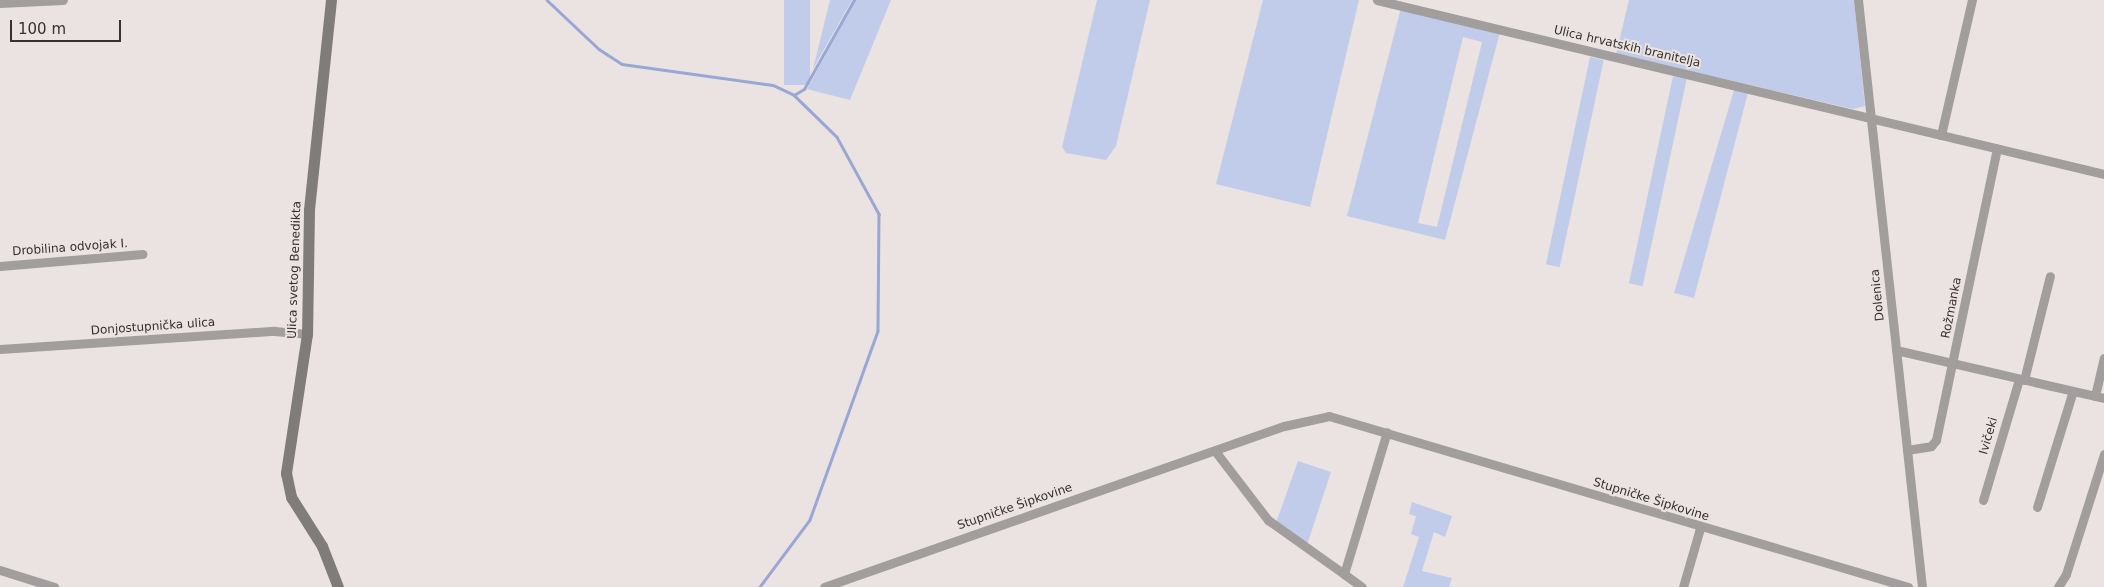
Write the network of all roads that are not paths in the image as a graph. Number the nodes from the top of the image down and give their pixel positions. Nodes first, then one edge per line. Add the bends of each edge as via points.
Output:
1 (63, 0) edge
2 (332, 0) edge
3 (1377, 0) edge
4 (1858, 0) edge
5 (1972, 0) edge
6 (0, 3) edge
7 (1871, 118) junction
8 (1941, 136) junction
9 (1997, 148) junction
10 (2104, 174) edge
11 (142, 254) dead end
12 (0, 266) edge
13 (2050, 276) dead end
14 (307, 334) junction
15 (0, 349) edge
16 (1896, 350) junction
17 (2104, 358) edge
18 (1954, 364) junction
19 (2022, 379) junction
20 (2072, 391) junction
21 (2099, 397) edge
22 (1387, 432) junction
23 (1907, 450) junction
24 (1215, 451) junction
25 (2104, 454) edge
26 (1983, 500) dead end
27 (2037, 507) dead end
28 (1700, 528) junction
29 (0, 570) edge
30 (1344, 574) junction
31 (54, 587) edge
32 (338, 587) edge
33 (824, 587) edge
34 (1362, 587) edge
35 (1683, 587) edge
36 (1908, 587) edge
37 (1922, 587) edge
38 (2058, 587) edge

1 - 6 street
2 - 14 main road, Ulica svetog Benedikta via 309,210
3 - 7 street, Ulica hrvatskih branitelja
4 - 7 street, Dolenica
5 - 8 street
7 - 8 street
7 - 16 street, Dolenica
8 - 9 street
9 - 10 street
9 - 18 street, Rožmanka
11 - 12 street, Drobilina odvojak I.
13 - 19 street, Ivičeki
14 - 15 street, Donjostupnička ulica via 274,331
14 - 32 main road, Ulica svetog Benedikta via 287,485 330,563
16 - 18 street
16 - 23 street, Dolenica
17 - 21 street
18 - 19 street
18 - 23 street, Rožmanka via 1936,440 1931,446
19 - 20 street
19 - 26 street, Ivičeki
20 - 21 street
20 - 27 street
22 - 24 street, Stupničke Šipkovine via 1322,416
22 - 28 street, Stupničke Šipkovine
22 - 30 street
23 - 37 street, Dolenica
24 - 30 street via 1268,520
24 - 33 street, Stupničke Šipkovine
25 - 38 street via 2066,574
28 - 35 street
28 - 36 street, Stupničke Šipkovine
29 - 31 street
30 - 34 street

